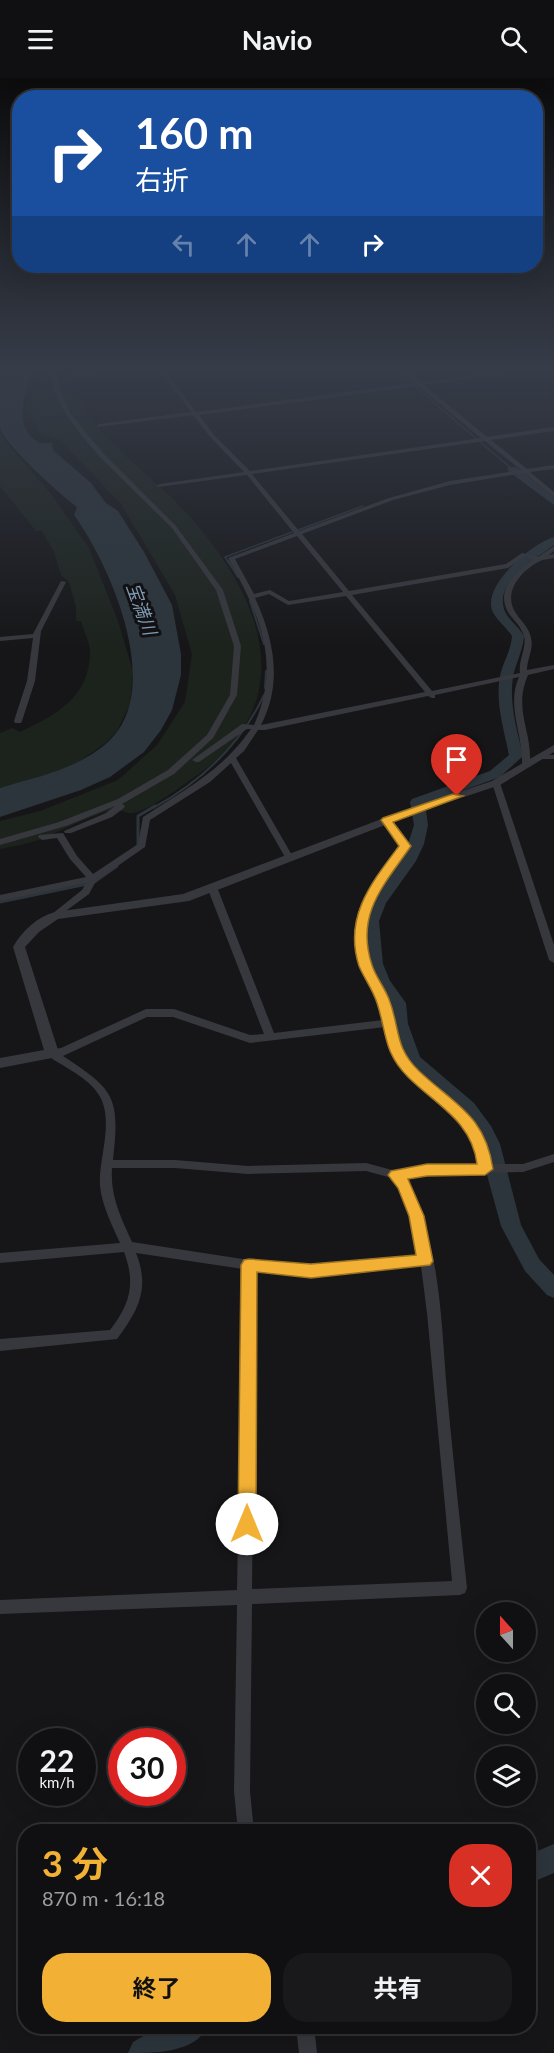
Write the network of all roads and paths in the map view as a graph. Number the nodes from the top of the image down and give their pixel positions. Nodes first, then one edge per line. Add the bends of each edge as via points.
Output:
1 (114, 464) edge
2 (239, 464) edge
3 (308, 464) edge
4 (514, 464) edge
5 (554, 467) edge
6 (523, 472) junction
7 (248, 473) junction
8 (160, 486) dead end
9 (554, 495) edge
10 (296, 532) junction
11 (554, 548) edge
12 (554, 556) edge
13 (538, 558) junction
14 (63, 582) dead end
15 (348, 594) junction
16 (254, 596) junction
17 (35, 636) junction
18 (0, 639) edge
19 (554, 667) edge
20 (524, 674) junction
21 (432, 696) junction
22 (18, 721) dead end
23 (256, 728) junction
24 (554, 748) edge
25 (539, 757) junction
26 (554, 757) edge
27 (232, 758) junction
28 (526, 764) junction
29 (172, 773) junction
30 (496, 783) junction
31 (130, 797) junction
32 (387, 820) junction
33 (60, 835) junction
34 (3, 842) edge
35 (289, 857) junction
36 (91, 883) junction
37 (212, 887) junction
38 (0, 898) edge
39 (55, 916) junction
40 (554, 960) edge
41 (388, 1023) junction
42 (270, 1036) junction
43 (52, 1053) junction
44 (0, 1063) edge
45 (554, 1158) edge
46 (107, 1164) junction
47 (488, 1169) junction
48 (396, 1175) junction
49 (129, 1246) junction
50 (0, 1258) edge
51 (425, 1261) junction
52 (249, 1265) junction
53 (0, 1345) edge
54 (246, 1594) junction
55 (0, 1607) edge
56 (245, 1824) edge
57 (306, 2034) edge
58 (308, 2053) edge

1 - 29 street via 197,556 219,589 230,620 238,664 231,704 213,735
2 - 7 street
3 - 7 street
4 - 6 street
5 - 6 street
6 - 9 street
6 - 10 street via 424,490
7 - 8 street
7 - 10 street
10 - 15 street
10 - 16 street via 231,558
11 - 13 street
12 - 13 street
13 - 15 street via 526,555 508,566
13 - 20 street via 514,579 507,594 509,607 528,637 521,666
14 - 17 street
15 - 16 street via 288,603 270,592
15 - 21 street
16 - 23 street via 272,662 269,698
17 - 18 street
17 - 22 street via 31,681
19 - 20 street
20 - 21 street
20 - 28 street via 516,688 516,705 527,745
21 - 23 street
23 - 27 street
23 - 29 street via 245,726
24 - 25 street
25 - 26 street
25 - 28 street
27 - 35 street
27 - 36 street via 202,784 146,819 137,847
28 - 30 street
29 - 31 street
30 - 32 street
30 - 40 street
31 - 33 street via 109,814
31 - 34 street via 71,823
32 - 35 street
32 - 41 street via 405,846 374,888 362,914 361,936 365,965 384,1002
33 - 34 street
33 - 36 street
35 - 37 street
36 - 38 street
36 - 39 street
37 - 39 street via 171,902
37 - 42 street
39 - 43 street via 22,940 19,947
41 - 42 street
41 - 47 street via 399,1058 459,1112 482,1147
42 - 43 street via 250,1039 174,1013 146,1013 63,1052
43 - 44 street
43 - 46 street via 101,1089 106,1098 110,1120
45 - 47 street via 536,1165
46 - 48 street via 248,1170 366,1167
46 - 49 street via 110,1204
47 - 48 street
48 - 51 street via 405,1185 416,1216
49 - 50 street
49 - 52 street
49 - 53 street via 136,1291 113,1335
51 - 52 street via 311,1271
51 - 54 street via 460,1587
52 - 54 street
54 - 55 street
54 - 56 street via 242,1791
57 - 58 street

